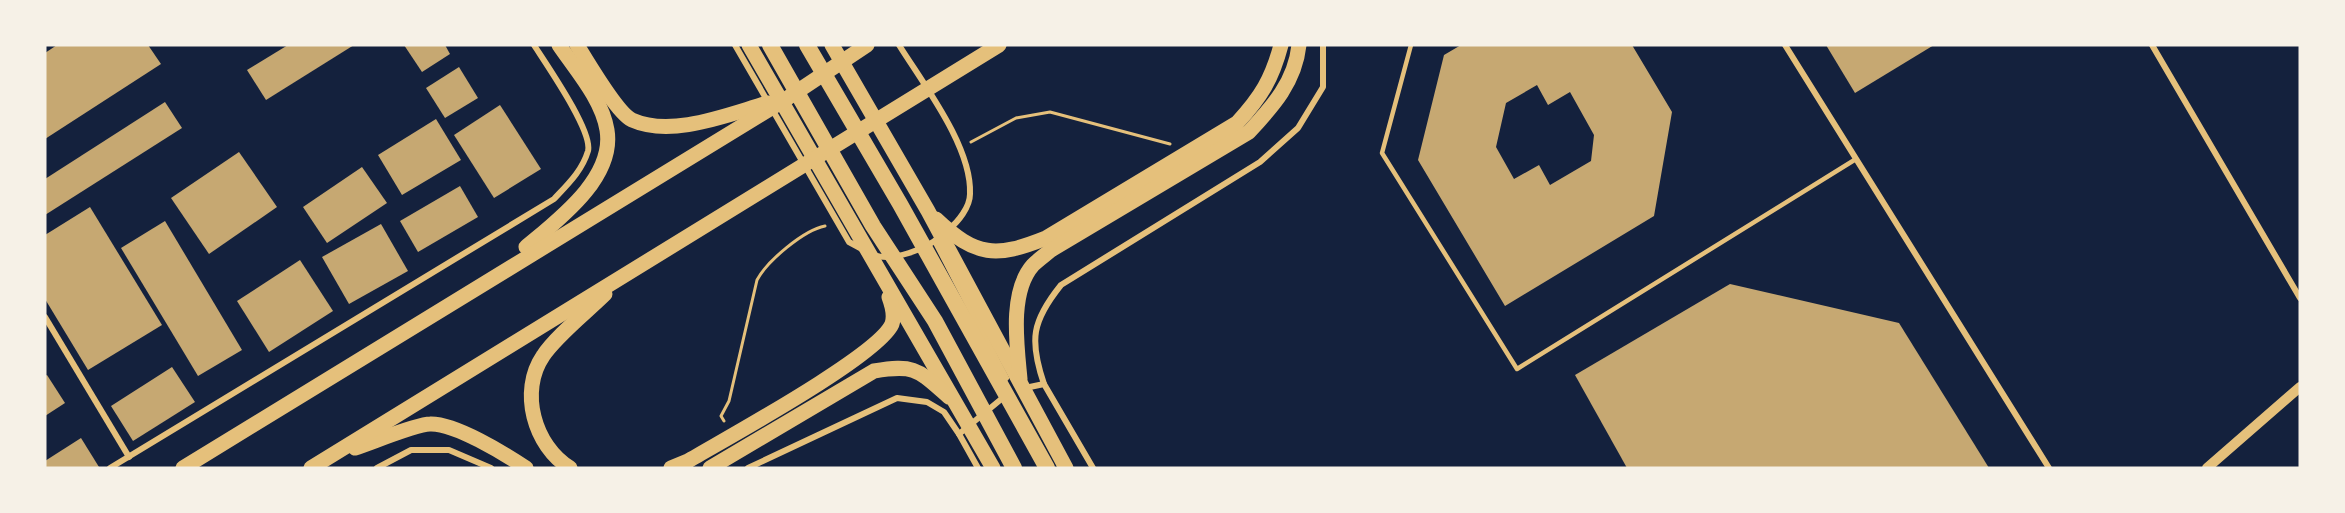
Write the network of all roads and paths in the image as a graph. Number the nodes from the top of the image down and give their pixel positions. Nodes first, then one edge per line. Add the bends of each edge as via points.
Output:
1 (534, 45) edge
2 (560, 45) edge
3 (577, 45) edge
4 (735, 45) edge
5 (749, 45) edge
6 (770, 45) edge
7 (807, 45) edge
8 (832, 45) edge
9 (867, 45) edge
10 (899, 45) edge
11 (999, 45) edge
12 (1281, 45) edge
13 (1299, 45) edge
14 (1323, 45) edge
15 (1411, 45) edge
16 (1785, 45) edge
17 (2152, 45) edge
18 (786, 99) junction
19 (1174, 145) dead end
20 (961, 147) junction
21 (1856, 159) junction
22 (928, 211) junction
23 (935, 241) junction
24 (849, 242) junction
25 (928, 245) junction
26 (624, 275) junction
27 (491, 277) junction
28 (884, 280) junction
29 (2300, 298) edge
30 (45, 317) edge
31 (1044, 384) junction
32 (2300, 387) edge
33 (1014, 390) junction
34 (959, 406) junction
35 (727, 426) dead end
36 (959, 434) junction
37 (332, 455) junction
38 (129, 457) junction
39 (110, 468) edge
40 (183, 468) edge
41 (311, 468) edge
42 (376, 468) edge
43 (491, 468) edge
44 (526, 468) edge
45 (570, 468) edge
46 (671, 468) edge
47 (710, 468) edge
48 (748, 468) edge
49 (978, 468) edge
50 (993, 468) edge
51 (1014, 468) edge
52 (1047, 468) edge
53 (1066, 468) edge
54 (1093, 468) edge
55 (2049, 468) edge
56 (2207, 468) edge

1 - 38 street via 580,121 589,148 576,177 554,199
2 - 27 main road via 594,97 603,119 607,130 605,157 593,181 576,201
3 - 18 main road via 631,120 688,126
4 - 24 street
5 - 28 main road
6 - 51 highway via 873,226 935,321
7 - 52 highway
8 - 22 main road
9 - 18 main road
10 - 20 street
11 - 26 main road
12 - 22 main road via 1261,98 1237,123 1046,238 1017,250 984,250 958,239
13 - 33 main road via 1292,77 1249,132 1051,250 1031,266 1018,297
14 - 31 street via 1323,87 1298,128 1260,162 1061,285 1043,308 1035,331 1034,355
15 - 21 lane via 1382,153 1516,369
16 - 21 street
17 - 29 street
18 - 27 main road
19 - 20 path via 1050,112 1016,118
20 - 23 street via 971,196 959,221
21 - 55 street
22 - 33 main road
23 - 25 street
23 - 33 street
24 - 25 street via 884,259
24 - 35 path via 824,225 765,265 757,280 729,400 721,416
25 - 33 street
26 - 37 main road
26 - 45 main road via 543,356 530,388 536,427 557,460
27 - 40 main road
28 - 34 main road
28 - 46 main road via 893,310 891,324 870,346 838,372
30 - 38 street
31 - 33 street
31 - 54 street
32 - 56 street
33 - 36 street
33 - 53 main road
34 - 47 main road via 919,371 901,366 874,371
34 - 50 main road
36 - 48 street via 945,412 927,402 897,398
36 - 49 street
37 - 41 main road
37 - 44 main road via 430,424 495,447
38 - 39 street
42 - 43 street via 411,450 449,450

